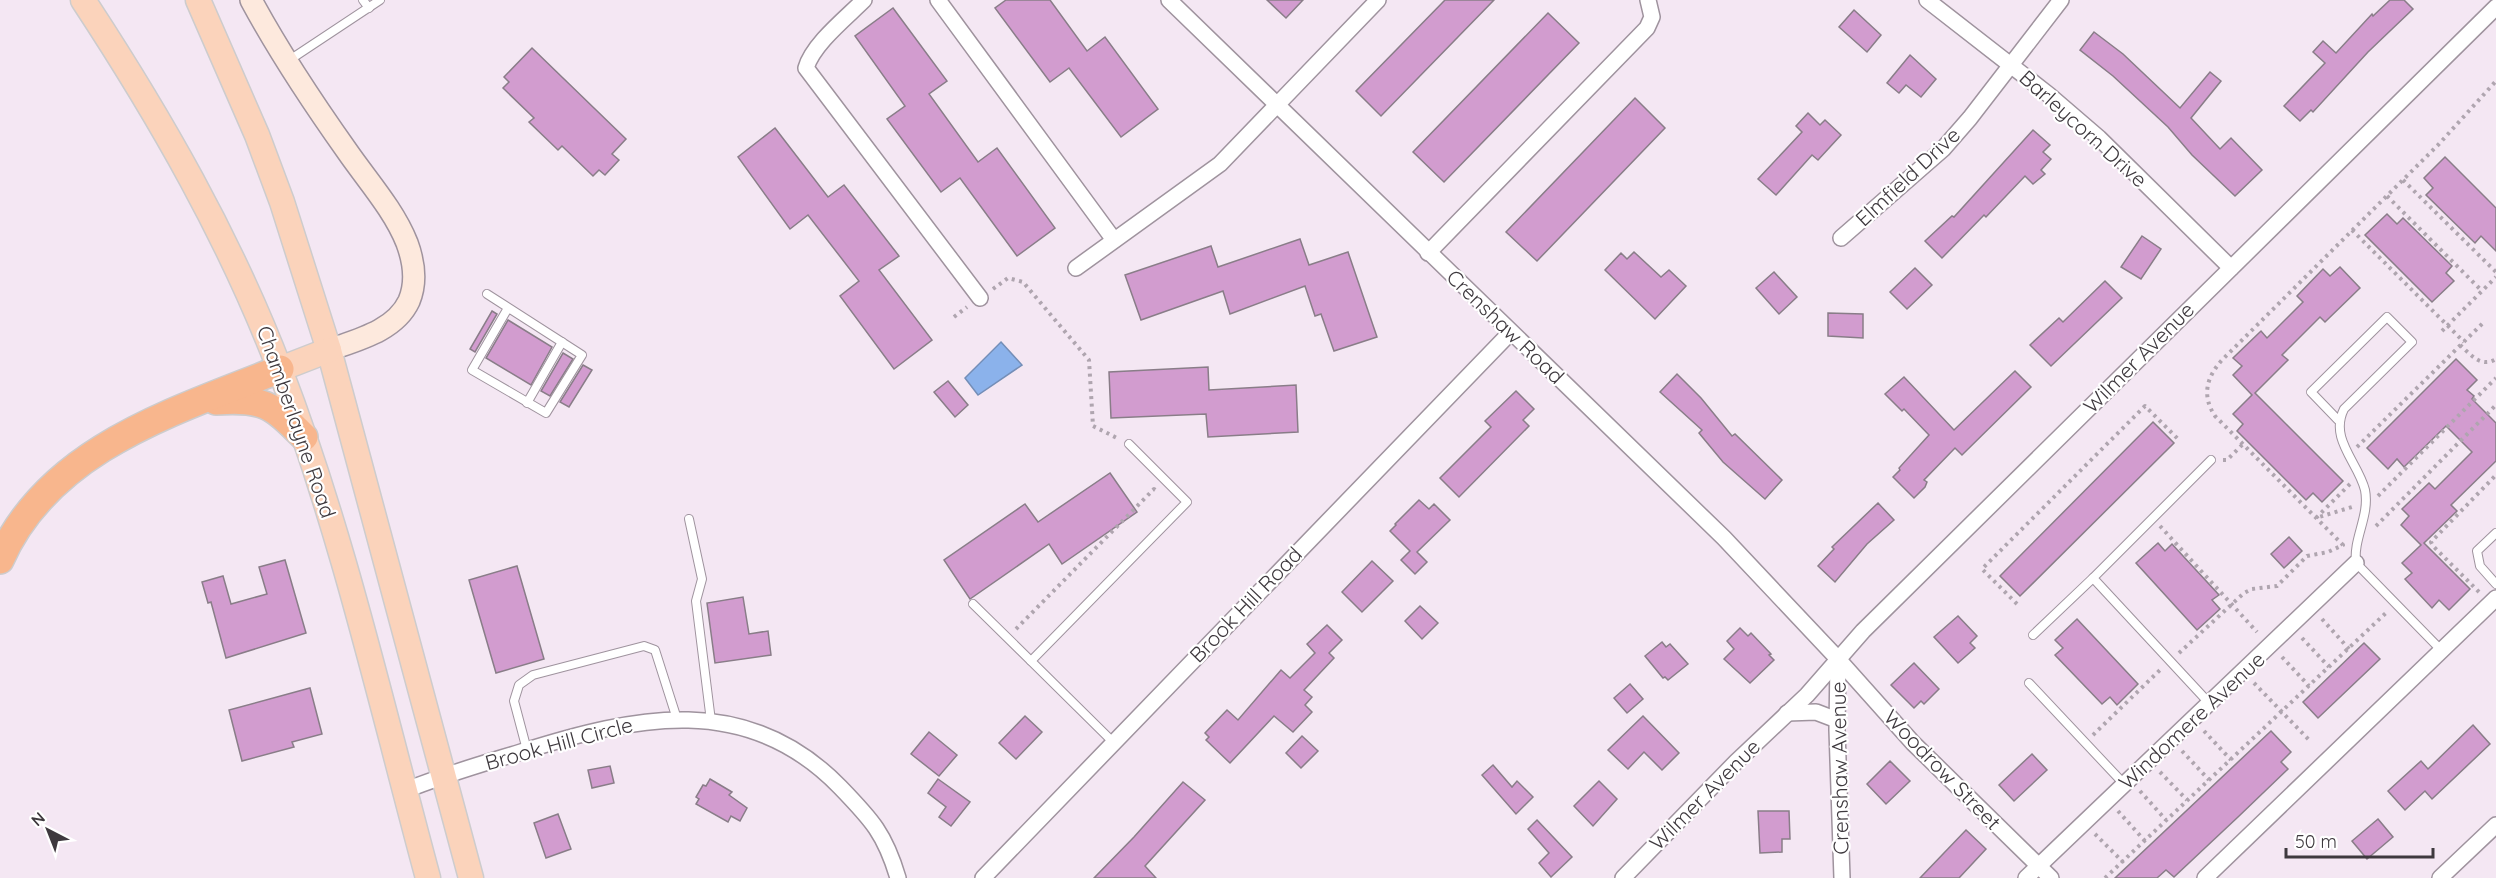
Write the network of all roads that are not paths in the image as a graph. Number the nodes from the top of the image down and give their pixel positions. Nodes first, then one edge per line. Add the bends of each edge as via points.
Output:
1 (83, 0) edge
2 (198, 0) edge
3 (251, 0) edge
4 (363, 0) edge
5 (380, 0) edge
6 (864, 0) edge
7 (938, 0) edge
8 (1168, 0) edge
9 (1378, 0) edge
10 (1648, 0) edge
11 (1927, 0) edge
12 (2061, 0) edge
13 (369, 8) junction
14 (2496, 8) edge
15 (287, 62) junction
16 (2012, 65) junction
17 (1278, 106) junction
18 (1841, 238) dead end
19 (1114, 240) junction
20 (1428, 253) junction
21 (1076, 268) dead end
22 (2230, 268) junction
23 (487, 294) dead end
24 (980, 298) road end
25 (508, 308) junction
26 (1510, 333) junction
27 (562, 342) junction
28 (329, 350) junction
29 (280, 369) junction
30 (200, 402) junction
31 (527, 403) junction
32 (2338, 420) junction
33 (304, 437) junction
34 (1129, 444) road end
35 (2211, 460) dead end
36 (689, 519) dead end
37 (2496, 532) edge
38 (0, 560) edge
39 (2356, 563) junction
40 (2093, 578) junction
41 (2496, 584) edge
42 (2496, 598) edge
43 (973, 604) dead end
44 (2033, 635) dead end
45 (2442, 651) junction
46 (1838, 658) junction
47 (1030, 662) junction
48 (2029, 683) dead end
49 (2210, 704) junction
50 (1787, 713) junction
51 (676, 719) junction
52 (1837, 720) junction
53 (711, 721) junction
54 (1113, 742) junction
55 (526, 750) junction
56 (443, 775) junction
57 (2132, 788) junction
58 (404, 791) junction
59 (2496, 825) edge
60 (2038, 867) junction
61 (428, 878) edge
62 (471, 878) edge
63 (898, 878) edge
64 (983, 878) edge
65 (1623, 878) edge
66 (1842, 878) edge
67 (2026, 878) edge
68 (2051, 878) edge
69 (2205, 878) edge
70 (2440, 878) edge

1 - 29 main road, Chamberlayne Road via 190,175 236,267
2 - 28 main road, Chamberlayne Road via 257,135
3 - 15 street
4 - 13 lane
5 - 13 lane
6 - 24 street via 816,49 806,68
7 - 19 street
8 - 17 street, Crenshaw Road
9 - 17 street
10 - 20 street via 1652,17 1647,28
11 - 16 street, Barleycorn Drive
12 - 16 street, Elmfield Drive
13 - 15 lane
14 - 22 street, Wilmer Avenue
15 - 28 street via 395,220 414,266 412,293 399,316 370,334
16 - 18 street, Elmfield Drive via 1943,149
16 - 22 street, Barleycorn Drive via 2099,138
17 - 19 street via 1220,164
17 - 20 street, Crenshaw Road
19 - 21 street
20 - 26 street, Crenshaw Road
22 - 46 street, Wilmer Avenue
23 - 25 lane
25 - 27 lane
25 - 31 lane via 472,370
26 - 46 street, Crenshaw Road via 1724,538
26 - 54 street, Brook Hill Road
27 - 31 lane
27 - 31 lane via 582,355 546,413
28 - 29 main road
28 - 56 main road, Chamberlayne Road
29 - 30 highway
29 - 33 main road, Chamberlayne Road
30 - 33 highway via 259,402 275,409
30 - 38 highway via 119,437 73,468 47,492
32 - 32 lane via 2344,409 2412,342 2387,317 2311,392
32 - 39 lane via 2344,448 2365,490 2366,515
33 - 58 main road, Chamberlayne Road via 338,545
34 - 47 lane via 1187,502
35 - 40 lane
36 - 53 lane via 702,579 696,602
37 - 41 lane via 2477,551 2480,566
39 - 45 lane
39 - 49 street, Windomere Avenue
40 - 44 lane
40 - 49 lane
42 - 45 street
43 - 47 lane
45 - 69 street
46 - 50 street, Wilmer Avenue
46 - 52 street, Crenshaw Avenue
46 - 60 street, Woodrow Street via 1913,743
47 - 54 lane
48 - 57 lane
49 - 57 street, Windomere Avenue
50 - 52 street via 1816,712
50 - 65 street, Wilmer Avenue
51 - 53 street, Brook Hill Circle
51 - 55 street, Brook Hill Circle via 615,726
51 - 55 lane via 655,650 644,646 533,675 519,685 514,701
52 - 66 street, Crenshaw Avenue
53 - 63 street, Brook Hill Circle via 764,733 804,756 832,779 873,820
54 - 64 street, Brook Hill Road
55 - 56 street, Brook Hill Circle
56 - 58 street, Brook Hill Circle
56 - 62 main road, Chamberlayne Road
57 - 60 street, Windomere Avenue
58 - 61 main road, Chamberlayne Road
59 - 70 street
60 - 67 street, Windomere Avenue
60 - 68 street, Woodrow Street

